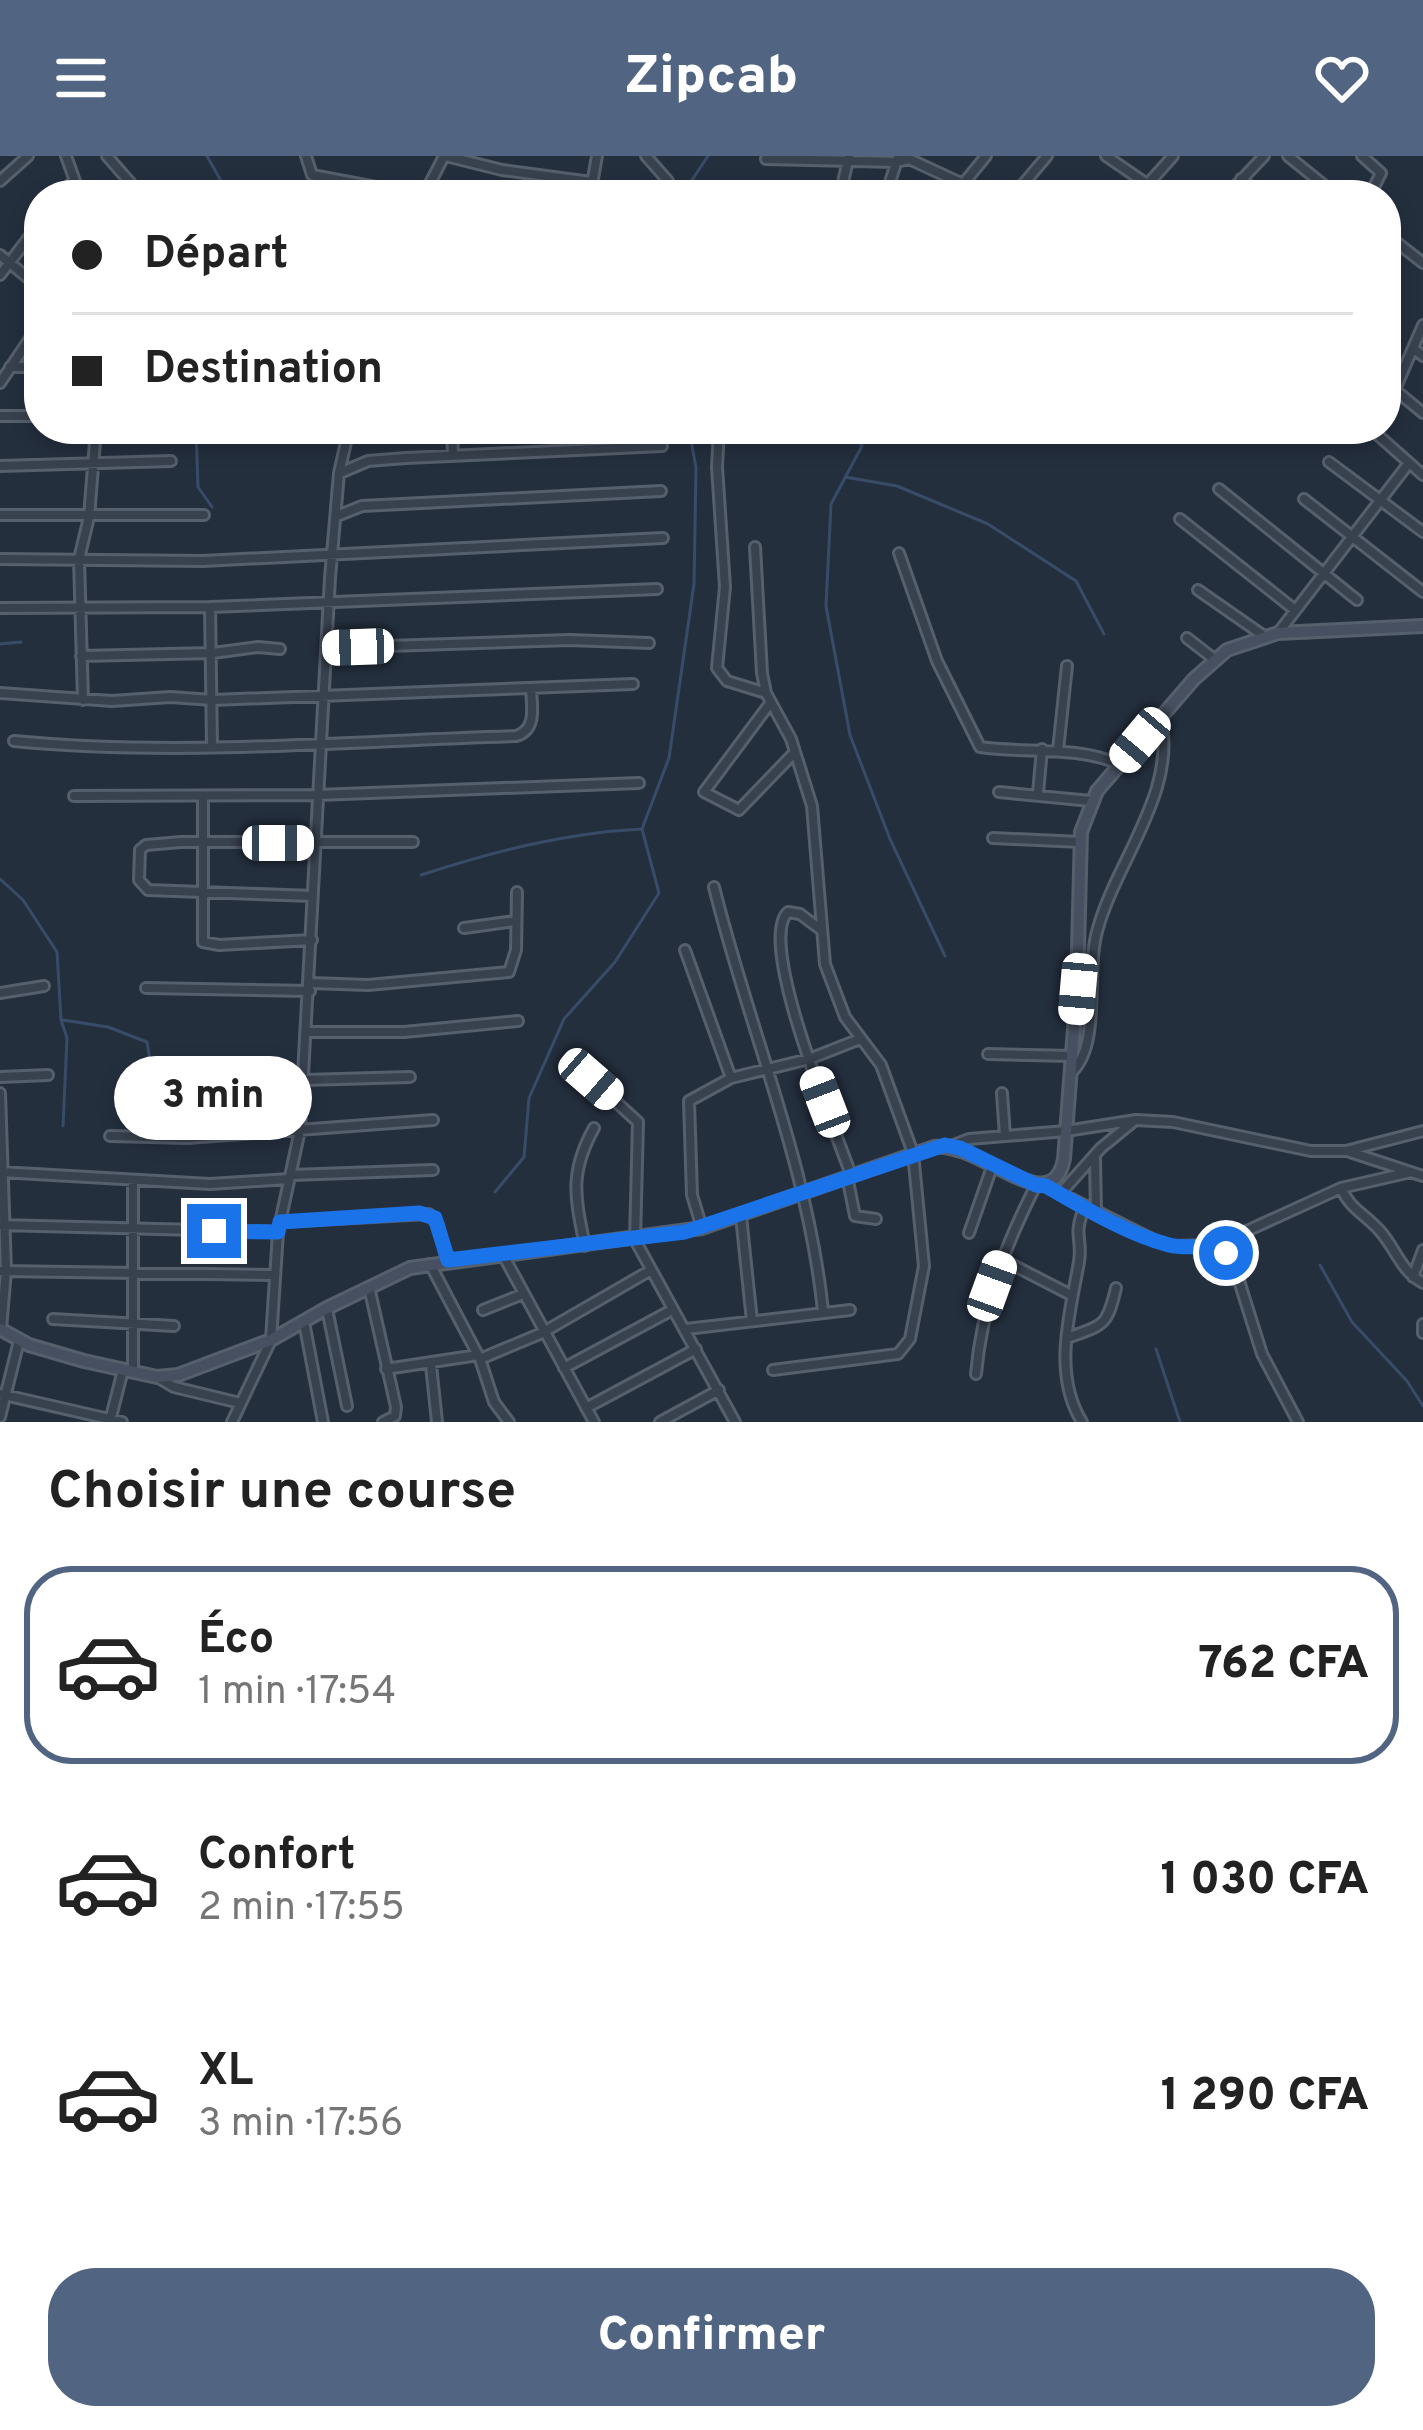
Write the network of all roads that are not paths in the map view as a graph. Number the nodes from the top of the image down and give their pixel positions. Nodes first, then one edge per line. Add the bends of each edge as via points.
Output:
1 (28, 156) edge
2 (107, 156) edge
3 (305, 156) edge
4 (445, 156) edge
5 (646, 156) edge
6 (986, 156) edge
7 (1047, 156) edge
8 (1106, 156) edge
9 (1174, 156) edge
10 (1264, 156) edge
11 (1288, 156) edge
12 (1362, 156) edge
13 (804, 157) edge
14 (766, 159) dead end
15 (848, 159) edge
16 (897, 159) edge
17 (1376, 160) edge
18 (317, 176) junction
19 (1241, 179) edge
20 (128, 180) edge
21 (317, 180) edge
22 (350, 180) edge
23 (576, 180) edge
24 (666, 180) edge
25 (954, 180) edge
26 (966, 180) edge
27 (1027, 180) edge
28 (1142, 180) edge
29 (1152, 180) edge
30 (1318, 180) edge
31 (0, 181) edge
32 (24, 244) edge
33 (0, 255) edge
34 (9, 263) junction
35 (24, 274) edge
36 (0, 275) edge
37 (1423, 325) edge
38 (24, 346) edge
39 (1413, 348) junction
40 (1423, 356) edge
41 (9, 367) junction
42 (24, 368) edge
43 (1401, 374) edge
44 (0, 383) edge
45 (94, 444) edge
46 (346, 444) edge
47 (453, 444) edge
48 (717, 444) edge
49 (1389, 444) edge
50 (662, 446) dead end
51 (453, 456) junction
52 (171, 461) dead end
53 (1329, 462) dead end
54 (1408, 463) junction
55 (92, 465) junction
56 (0, 466) edge
57 (339, 473) junction
58 (1423, 475) edge
59 (1219, 490) dead end
60 (662, 491) dead end
61 (1304, 500) dead end
62 (1380, 500) junction
63 (0, 515) edge
64 (204, 515) dead end
65 (336, 516) junction
66 (89, 517) junction
67 (1180, 519) dead end
68 (1423, 532) edge
69 (1353, 536) junction
70 (663, 538) dead end
71 (754, 547) dead end
72 (899, 553) dead end
73 (332, 555) junction
74 (0, 559) edge
75 (79, 559) junction
76 (1324, 574) junction
77 (657, 589) dead end
78 (1198, 590) dead end
79 (1423, 592) edge
80 (1357, 600) dead end
81 (329, 603) junction
82 (0, 608) edge
83 (82, 608) junction
84 (210, 608) junction
85 (1295, 610) junction
86 (1423, 626) edge
87 (1278, 633) junction
88 (1264, 636) junction
89 (1187, 638) dead end
90 (649, 643) dead end
91 (326, 648) junction
92 (280, 650) dead end
93 (213, 653) junction
94 (81, 656) junction
95 (1214, 659) junction
96 (1067, 666) dead end
97 (632, 684) dead end
98 (530, 689) junction
99 (0, 693) edge
100 (769, 697) junction
101 (324, 698) junction
102 (83, 700) junction
103 (213, 700) junction
104 (1160, 716) junction
105 (14, 741) dead end
106 (212, 746) junction
107 (321, 746) junction
108 (1042, 749) junction
109 (1058, 750) junction
110 (795, 752) junction
111 (1119, 764) junction
112 (639, 783) dead end
113 (999, 792) dead end
114 (1038, 794) junction
115 (317, 795) junction
116 (74, 796) dead end
117 (203, 797) junction
118 (1090, 801) junction
119 (994, 838) dead end
120 (413, 842) dead end
121 (1081, 842) junction
122 (316, 843) junction
123 (202, 844) junction
124 (714, 887) dead end
125 (518, 892) dead end
126 (205, 893) junction
127 (312, 896) junction
128 (515, 921) junction
129 (464, 928) dead end
130 (821, 930) junction
131 (312, 940) junction
132 (685, 950) dead end
133 (44, 986) dead end
134 (310, 987) junction
135 (146, 988) dead end
136 (0, 993) edge
137 (518, 1021) dead end
138 (308, 1032) junction
139 (860, 1039) junction
140 (988, 1054) dead end
141 (1072, 1056) junction
142 (809, 1059) junction
143 (769, 1070) junction
144 (1071, 1073) junction
145 (48, 1075) dead end
146 (201, 1075) dead end
147 (0, 1077) edge
148 (410, 1077) dead end
149 (731, 1078) junction
150 (591, 1079) dead end
151 (304, 1083) junction
152 (0, 1093) edge
153 (1002, 1093) dead end
154 (433, 1120) dead end
155 (1136, 1120) junction
156 (1, 1127) edge
157 (594, 1128) dead end
158 (300, 1130) junction
159 (1066, 1131) junction
160 (1423, 1131) edge
161 (110, 1136) dead end
162 (1005, 1136) junction
163 (951, 1146) junction
164 (1346, 1151) junction
165 (913, 1153) junction
166 (1095, 1158) junction
167 (993, 1164) junction
168 (433, 1170) dead end
169 (2, 1172) edge
170 (1411, 1172) junction
171 (849, 1176) junction
172 (1423, 1176) edge
173 (290, 1177) junction
174 (133, 1181) junction
175 (1041, 1185) junction
176 (1341, 1188) junction
177 (804, 1192) junction
178 (1060, 1194) junction
179 (1085, 1207) junction
180 (1096, 1212) junction
181 (741, 1216) junction
182 (876, 1219) dead end
183 (2, 1225) edge
184 (133, 1226) junction
185 (279, 1227) junction
186 (701, 1228) junction
187 (969, 1233) dead end
188 (635, 1240) junction
189 (585, 1246) junction
190 (1215, 1246) junction
191 (1423, 1250) edge
192 (503, 1255) junction
193 (1001, 1259) junction
194 (448, 1260) junction
195 (430, 1262) junction
196 (651, 1270) junction
197 (3, 1271) edge
198 (134, 1275) junction
199 (272, 1275) junction
200 (1413, 1277) junction
201 (1423, 1283) edge
202 (369, 1286) junction
203 (1116, 1288) dead end
204 (523, 1294) junction
205 (1071, 1295) junction
206 (327, 1308) junction
207 (483, 1310) dead end
208 (673, 1310) junction
209 (850, 1310) dead end
210 (823, 1311) junction
211 (53, 1319) dead end
212 (303, 1321) junction
213 (752, 1321) junction
214 (135, 1323) junction
215 (174, 1326) dead end
216 (686, 1329) junction
217 (1, 1330) edge
218 (542, 1333) junction
219 (1067, 1338) junction
220 (271, 1340) junction
221 (20, 1341) junction
222 (696, 1349) junction
223 (479, 1357) junction
224 (430, 1365) junction
225 (564, 1368) junction
226 (386, 1370) junction
227 (773, 1370) dead end
228 (128, 1372) junction
229 (976, 1374) dead end
230 (158, 1377) junction
231 (719, 1390) junction
232 (3, 1395) edge
233 (494, 1402) junction
234 (240, 1403) junction
235 (347, 1406) dead end
236 (586, 1408) junction
237 (0, 1418) edge
238 (110, 1421) edge
239 (122, 1422) edge
240 (232, 1422) edge
241 (323, 1422) edge
242 (382, 1422) edge
243 (437, 1422) edge
244 (497, 1422) edge
245 (509, 1422) edge
246 (594, 1422) edge
247 (660, 1422) edge
248 (735, 1422) edge
249 (1082, 1422) edge
250 (1298, 1422) edge

1 - 31 street
2 - 20 street
3 - 18 street
4 - 23 street
5 - 24 street
6 - 26 street
7 - 27 street
8 - 28 street
9 - 29 street
10 - 19 street
11 - 30 street
12 - 17 street
13 - 14 street
13 - 15 street
15 - 16 street
16 - 25 street
18 - 21 street
18 - 22 street
32 - 34 street
33 - 34 street
34 - 35 street
34 - 36 street
37 - 39 street
38 - 41 street
39 - 40 street
39 - 43 street
41 - 42 street
41 - 44 street
45 - 55 street
46 - 57 street
47 - 51 street
48 - 100 street via 725,587 717,668 727,681
49 - 54 street
50 - 51 street
51 - 57 street via 368,461
52 - 55 street
53 - 62 street
54 - 58 street
54 - 62 street
55 - 56 street
55 - 66 street
57 - 65 street
59 - 76 street
60 - 65 street via 362,506
61 - 69 street
62 - 68 street
62 - 69 street
63 - 66 street
64 - 66 street
65 - 73 street
66 - 75 street
67 - 85 street
69 - 76 street
69 - 79 street
70 - 73 street
71 - 100 street
72 - 108 street via 975,742
73 - 75 street
73 - 81 street
74 - 75 street
75 - 83 street
76 - 80 street
76 - 85 street
77 - 81 street
78 - 88 street
81 - 84 street
81 - 91 street
82 - 83 street
83 - 84 street
83 - 94 street
84 - 93 street
85 - 87 street
86 - 87 street
87 - 88 street
88 - 95 street
89 - 95 street
90 - 91 street
91 - 101 street
92 - 93 street
93 - 94 street
93 - 103 street
94 - 102 street
95 - 104 street
96 - 109 street
97 - 98 street
98 - 101 street
98 - 107 street via 524,734
99 - 102 street
100 - 110 street
100 - 110 street via 704,792 739,810
101 - 103 street
101 - 107 street
102 - 103 street
103 - 106 street
104 - 111 street
104 - 144 street via 1163,767 1096,932 1088,1040
105 - 106 street
106 - 107 street
107 - 115 street
108 - 109 street
108 - 114 street
109 - 111 street
110 - 130 street via 812,806
111 - 118 street
112 - 115 street
113 - 114 street
114 - 118 street
115 - 117 street
115 - 122 street
116 - 117 street
117 - 123 street
118 - 121 street
119 - 121 street
120 - 122 street
121 - 141 street
122 - 123 street
122 - 127 street
123 - 126 street
123 - 126 street via 142,846 139,880 148,890
124 - 143 street
125 - 128 street
126 - 127 street
126 - 131 street via 206,944
127 - 131 street
128 - 129 street
128 - 134 street via 509,972
130 - 139 street via 825,964
130 - 142 street via 796,913 779,922 782,969
131 - 134 street
132 - 149 street
133 - 136 street
134 - 135 street
134 - 138 street
137 - 138 street
138 - 151 street
139 - 142 street
139 - 165 street via 880,1065
140 - 141 street
141 - 144 street
142 - 143 street
142 - 171 street
143 - 149 street
143 - 177 street
144 - 159 street
145 - 147 street
146 - 151 street via 202,1082
148 - 151 street
149 - 186 street via 689,1100
150 - 188 street via 638,1122
151 - 158 street
152 - 156 street
153 - 162 street
154 - 158 street
155 - 159 street
155 - 164 street
155 - 166 street
156 - 169 street
157 - 189 street via 575,1179
158 - 161 street
158 - 173 street
159 - 162 street
159 - 175 street via 1060,1175
160 - 164 street
162 - 163 street
163 - 165 street
163 - 167 street
164 - 170 street
165 - 171 street
165 - 227 street via 925,1246 910,1339 888,1357
166 - 178 street
166 - 180 street
167 - 175 street
167 - 187 street
168 - 173 street
169 - 174 street
169 - 183 street
170 - 172 street
170 - 176 street
171 - 177 street
171 - 182 street via 855,1216
173 - 174 street
173 - 185 street
174 - 184 street
175 - 178 street
175 - 193 street
176 - 190 street
176 - 200 street
177 - 181 street
177 - 210 street
178 - 179 street
179 - 180 street
179 - 205 street
180 - 190 street via 1172,1246
181 - 186 street
181 - 213 street
183 - 184 street
183 - 197 street
184 - 185 street
184 - 198 street
185 - 194 street via 429,1214
185 - 199 street
186 - 188 street
188 - 189 street
188 - 196 street
189 - 192 street
190 - 250 street via 1235,1268 1262,1354
191 - 200 street
192 - 194 street
192 - 204 street
193 - 205 street
193 - 229 street
194 - 195 street
195 - 202 street
195 - 223 street
196 - 208 street
196 - 218 street
197 - 198 street
197 - 217 street
198 - 199 street
198 - 214 street
199 - 220 street
200 - 201 street
202 - 206 street
202 - 226 street
203 - 219 street via 1109,1319
204 - 207 street
204 - 218 street
205 - 219 street
206 - 212 street
206 - 235 street
208 - 216 street
208 - 225 street
209 - 210 street
210 - 213 street
211 - 214 street
212 - 220 street
212 - 241 street
213 - 216 street
214 - 215 street
214 - 228 street
216 - 222 street
217 - 221 street
218 - 223 street
218 - 225 street
219 - 249 street via 1067,1387
220 - 230 street
220 - 234 street
221 - 228 street
221 - 232 street
222 - 231 street
222 - 236 street
223 - 224 street
223 - 233 street
224 - 226 street
224 - 243 street
225 - 236 street
226 - 242 street via 396,1412
228 - 230 street
228 - 238 street
230 - 234 street
231 - 247 street
231 - 248 street
232 - 237 street
232 - 238 street
233 - 244 street
233 - 245 street
234 - 240 street
236 - 246 street
238 - 239 street

